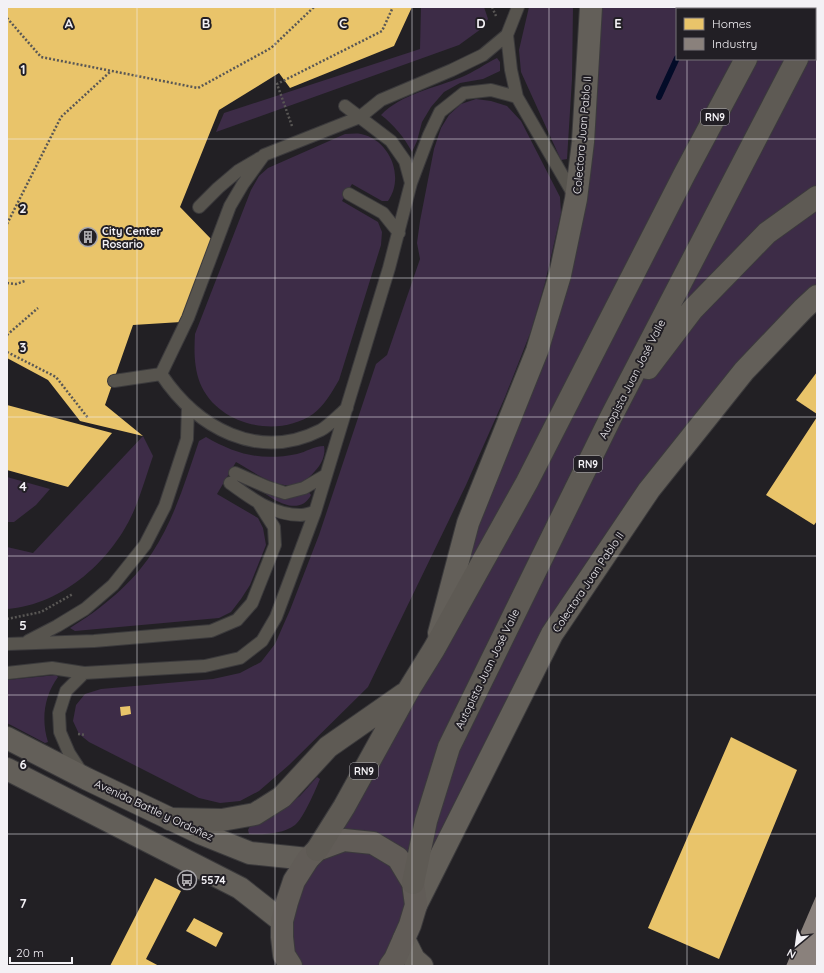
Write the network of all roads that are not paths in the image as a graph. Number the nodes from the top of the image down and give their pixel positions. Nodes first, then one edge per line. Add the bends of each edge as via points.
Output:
1 (518, 7) edge
2 (591, 7) edge
3 (507, 35) junction
4 (731, 60) edge
5 (745, 60) edge
6 (796, 60) edge
7 (517, 97) junction
8 (345, 106) dead end
9 (360, 117) junction
10 (264, 155) junction
11 (684, 175) junction
12 (411, 183) junction
13 (349, 194) dead end
14 (817, 197) edge
15 (576, 199) junction
16 (199, 207) dead end
17 (399, 233) junction
18 (817, 296) edge
19 (161, 374) junction
20 (114, 380) dead end
21 (188, 406) junction
22 (348, 407) junction
23 (611, 417) junction
24 (326, 475) junction
25 (258, 502) junction
26 (315, 512) junction
27 (24, 643) junction
28 (7, 644) edge
29 (434, 649) junction
30 (7, 673) edge
31 (84, 673) junction
32 (408, 691) junction
33 (7, 738) edge
34 (7, 769) edge
35 (86, 779) junction
36 (170, 819) junction
37 (312, 855) junction
38 (413, 883) junction
39 (416, 906) junction
40 (282, 920) junction
41 (404, 939) junction
42 (285, 962) edge
43 (390, 966) edge
44 (422, 966) edge

1 - 3 lane
2 - 15 main road, Colectora Juan Pablo II via 583,142
3 - 7 lane
3 - 9 lane via 483,54 381,100
4 - 11 highway
5 - 11 highway, RN9
6 - 23 highway, Autopista Juan José Valle / RN9
7 - 12 lane via 491,90 464,93 440,112
7 - 15 lane
8 - 9 lane
9 - 10 lane
9 - 12 lane via 391,141 405,161
10 - 16 lane via 238,171
10 - 19 lane via 242,184 230,206 188,318
11 - 29 highway, RN9 via 527,482
12 - 17 lane
13 - 17 lane via 383,212
14 - 23 highway via 767,233 692,310
15 - 29 main road, Colectora Juan Pablo II via 560,275 537,352 468,523
17 - 22 lane
18 - 39 main road, Colectora Juan Pablo II via 744,371 649,490 552,634
19 - 20 lane
19 - 21 lane via 171,389
21 - 22 lane via 211,424 241,438 269,443 298,440 322,429
21 - 27 lane via 187,439 165,506 145,545 113,585 85,609
22 - 24 lane
23 - 38 highway, Autopista Juan José Valle / RN9 via 449,747 426,821
24 - 25 lane via 304,488 285,493 233,478
24 - 26 lane
25 - 26 lane via 279,512 301,515
25 - 27 lane via 274,527 275,545 252,603 237,620 211,631 94,641
26 - 31 lane via 276,617 262,641 240,658 205,666
27 - 28 lane
29 - 32 highway, RN9
30 - 31 lane via 52,668
31 - 35 lane via 66,692 59,713 60,732 69,753
32 - 36 highway via 328,747 282,797 255,814 222,820
32 - 37 highway, RN9 via 344,807
33 - 35 main road, Avenida Battle y Ordoñez
34 - 40 main road via 240,888
35 - 36 main road, Avenida Battle y Ordoñez
36 - 37 main road, Avenida Battle y Ordoñez via 250,852
37 - 38 main road via 344,840 373,842 398,858
37 - 40 main road via 294,881
38 - 39 main road
39 - 41 main road
40 - 42 main road
41 - 43 main road
41 - 44 main road via 414,959

